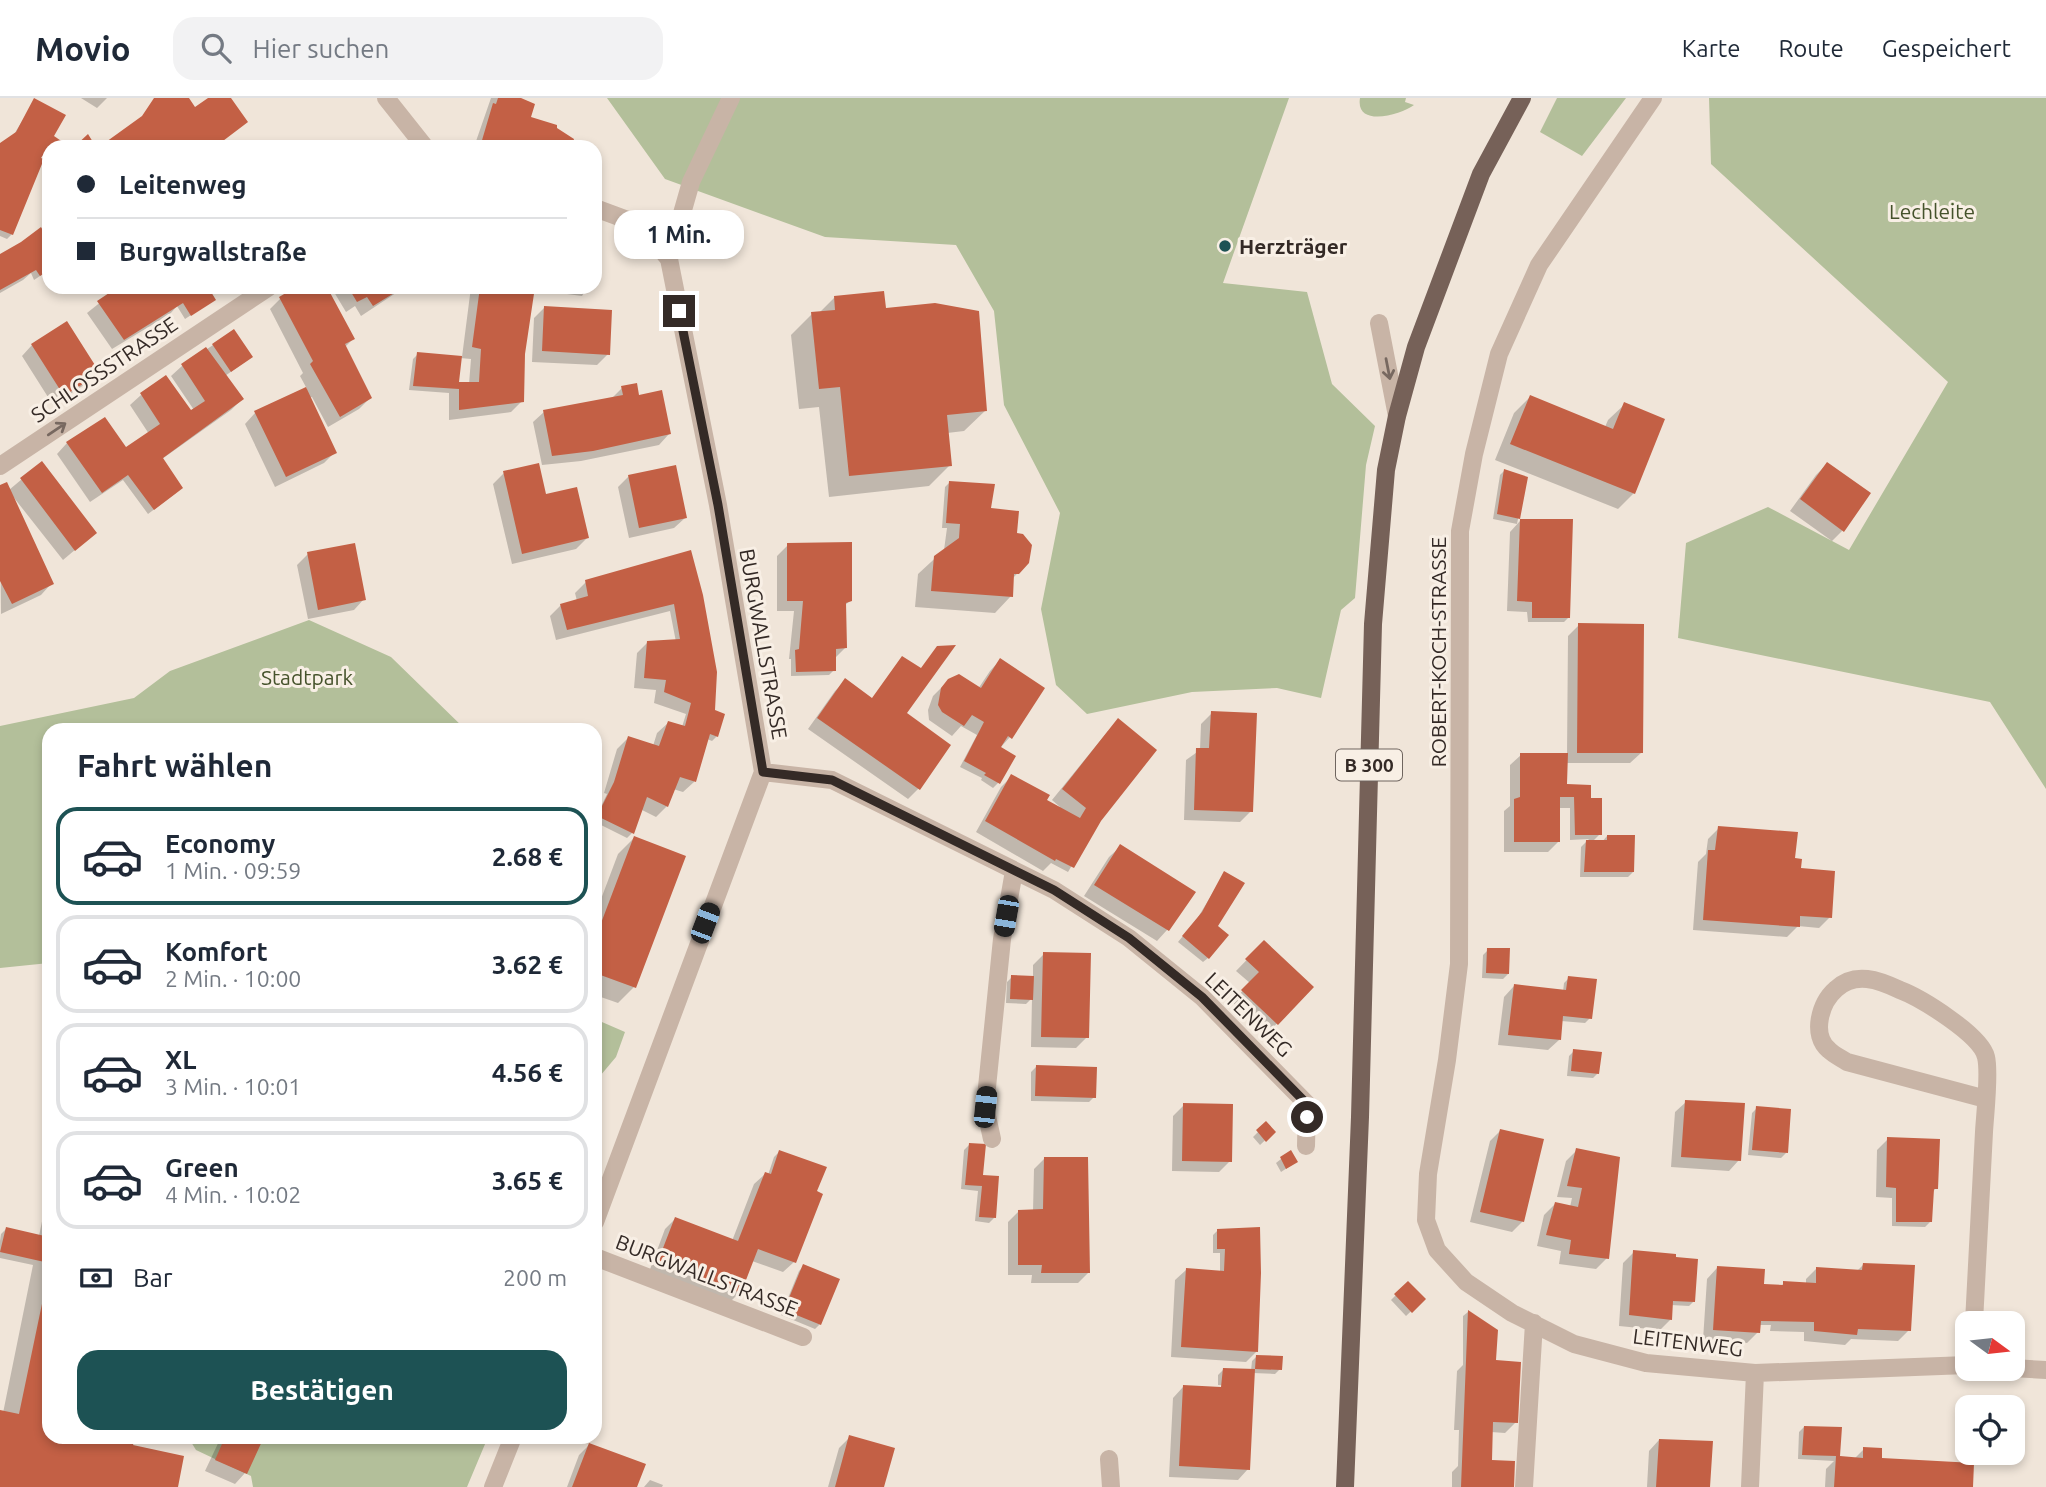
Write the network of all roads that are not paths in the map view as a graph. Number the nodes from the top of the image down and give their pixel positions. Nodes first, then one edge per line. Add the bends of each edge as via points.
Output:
1 (386, 98) edge
2 (731, 98) edge
3 (1522, 98) edge
4 (1653, 98) edge
5 (419, 140) edge
6 (602, 211) edge
7 (669, 259) junction
8 (258, 294) edge
9 (1379, 323) dead end
10 (1397, 415) junction
11 (0, 466) edge
12 (763, 772) junction
13 (1014, 871) junction
14 (1986, 1100) junction
15 (992, 1139) dead end
16 (1306, 1146) dead end
17 (602, 1203) edge
18 (1437, 1250) joint
19 (602, 1259) edge
20 (1975, 1311) edge
21 (1534, 1323) junction
22 (803, 1336) dead end
23 (1955, 1365) edge
24 (2025, 1369) edge
25 (2046, 1370) edge
26 (1755, 1373) junction
27 (510, 1444) edge
28 (1110, 1459) dead end
29 (493, 1487) edge
30 (1111, 1487) edge
31 (1345, 1487) edge
32 (1524, 1487) edge
33 (1750, 1487) edge

1 - 5 street
2 - 7 street via 691,182
3 - 10 main road, B 300 via 1481,174 1416,347
4 - 18 street, ROBERT-KOCH-STRASSE via 1539,265 1499,354 1474,454 1460,531 1459,964 1428,1174 1426,1220
6 - 7 street via 641,225
7 - 12 street, BURGWALLSTRASSE via 718,505
11 -> 8 street, SCHLOSSSTRASSE
9 -> 10 street
10 - 31 main road, B 300 via 1386,470 1373,624
12 - 13 street, LEITENWEG via 832,780
12 - 17 street, BURGWALLSTRASSE
13 - 15 street via 1002,939 985,1107
13 - 16 street, LEITENWEG via 1054,890 1129,938 1202,997 1307,1104
14 - 14 street via 1986,1056 1953,1021 1883,982 1864,978 1846,981 1834,990 1818,1026 1828,1049 1847,1062
14 - 20 street
18 - 21 street, LEITENWEG via 1466,1282
19 - 22 street, BURGWALLSTRASSE
21 - 26 street, LEITENWEG via 1574,1344 1646,1363
21 - 32 street
23 - 26 street, LEITENWEG
24 - 25 street
26 - 33 street
27 - 29 street
28 - 30 street

